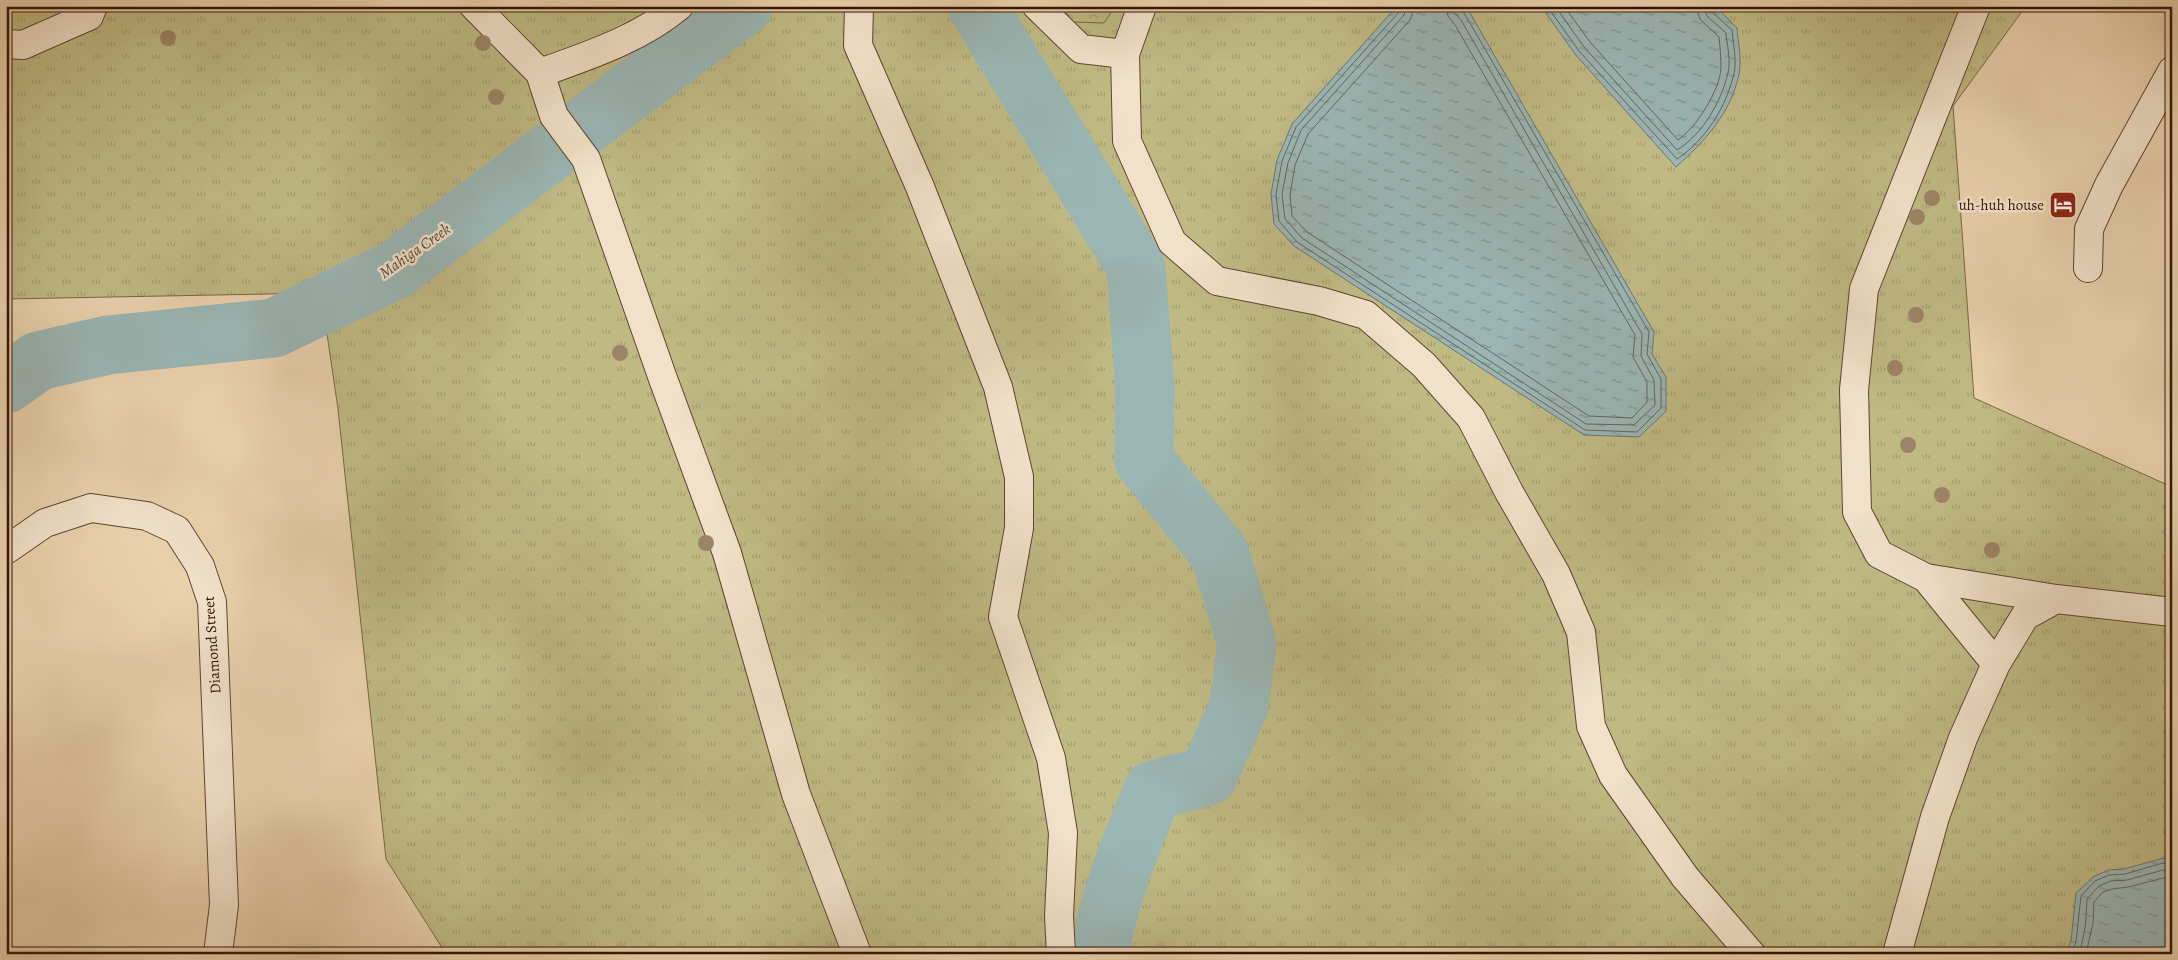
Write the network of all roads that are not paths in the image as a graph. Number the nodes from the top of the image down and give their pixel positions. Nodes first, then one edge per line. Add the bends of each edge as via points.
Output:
1 (93, 6) edge
2 (474, 6) edge
3 (679, 6) edge
4 (860, 6) edge
5 (1037, 6) edge
6 (1142, 6) edge
7 (1976, 6) edge
8 (6, 44) edge
9 (1125, 54) junction
10 (2172, 71) edge
11 (540, 73) junction
12 (2088, 268) dead end
13 (6, 550) edge
14 (1926, 578) junction
15 (2056, 600) junction
16 (2172, 612) edge
17 (1996, 664) junction
18 (218, 954) edge
19 (857, 954) edge
20 (1061, 954) edge
21 (1751, 954) edge
22 (1897, 954) edge

1 - 8 street via 89,16 23,45
2 - 11 street
3 - 11 street via 661,22
4 - 20 street via 858,45 920,187 998,387 1020,477 1020,528 1003,617 1051,758 1063,833 1059,916
5 - 9 street via 1081,49
6 - 9 street
7 - 14 street via 1864,289 1854,390 1857,512 1879,554
9 - 21 street via 1127,141 1172,242 1217,281 1320,301 1366,315 1424,365 1471,418 1556,574 1581,632 1591,726 1613,775 1685,877
10 - 12 street via 2109,185 2089,229
11 - 19 street via 554,116 586,159 727,552 796,794
13 - 18 street, Diamond Street via 45,523 91,508 147,516 177,530 200,566 212,602 224,906
14 - 15 street
14 - 17 street
15 - 16 street
15 - 17 street via 2025,616
17 - 22 street via 1963,738 1938,808

